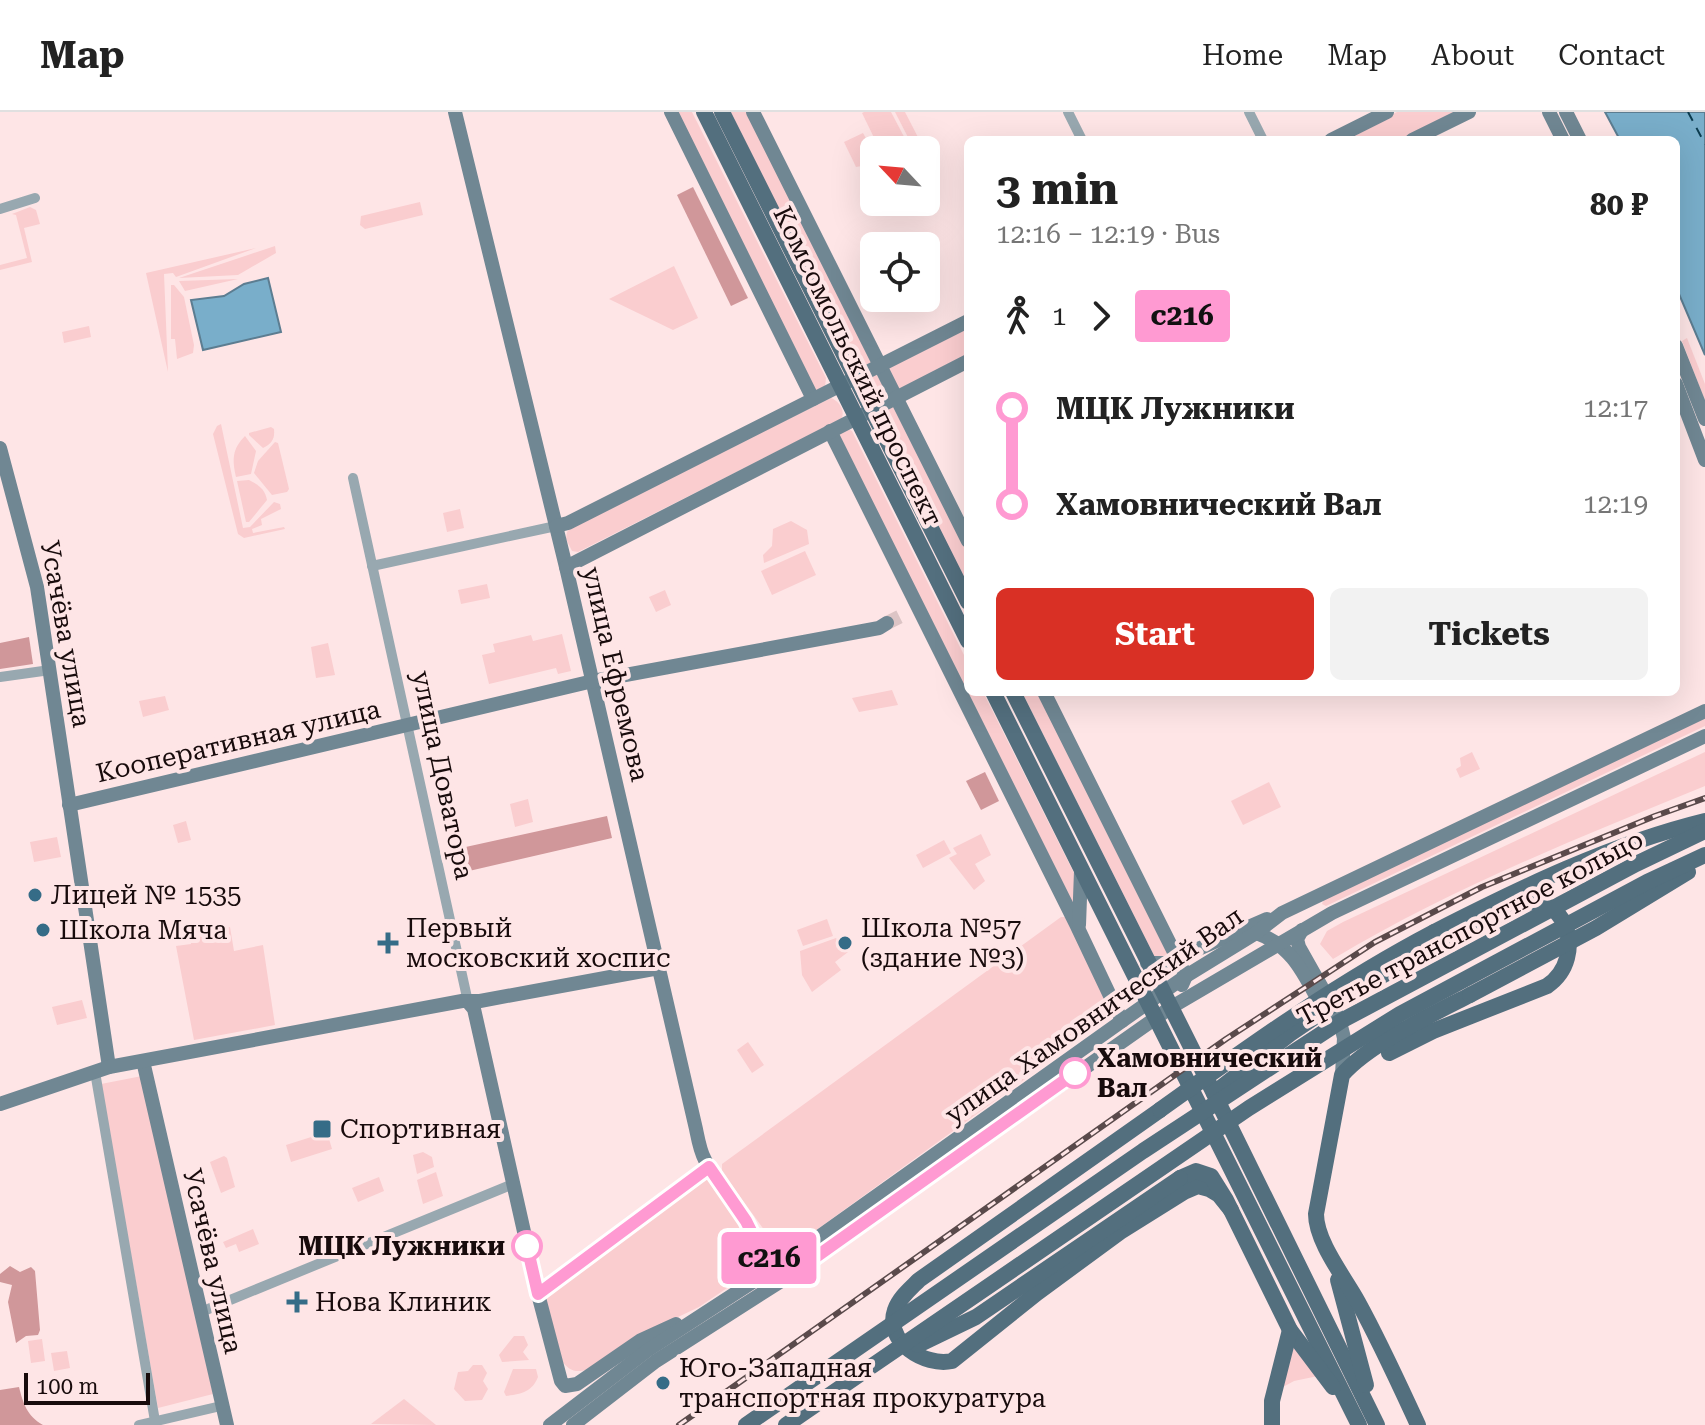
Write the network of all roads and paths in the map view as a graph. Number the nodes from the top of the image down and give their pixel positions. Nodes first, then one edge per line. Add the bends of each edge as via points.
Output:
1 (455, 112) edge
2 (671, 112) edge
3 (704, 112) edge
4 (722, 112) edge
5 (753, 112) edge
6 (1068, 112) edge
7 (1249, 112) edge
8 (1387, 112) edge
9 (1469, 112) edge
10 (1549, 112) edge
11 (1566, 112) edge
12 (1080, 136) edge
13 (1261, 136) edge
14 (1339, 136) edge
15 (1420, 136) edge
16 (1561, 136) edge
17 (1578, 136) edge
18 (35, 198) dead end
19 (0, 209) edge
20 (964, 323) edge
21 (1680, 356) edge
22 (964, 363) edge
23 (880, 365) junction
24 (848, 381) junction
25 (1680, 394) edge
26 (896, 397) junction
27 (813, 399) junction
28 (864, 413) junction
29 (1705, 419) edge
30 (830, 431) junction
31 (0, 448) edge
32 (1705, 460) edge
33 (353, 478) dead end
34 (556, 526) junction
35 (964, 533) edge
36 (372, 566) junction
37 (566, 567) junction
38 (964, 595) edge
39 (887, 623) tunnel mouth
40 (964, 632) edge
41 (50, 670) junction
42 (0, 677) edge
43 (593, 681) junction
44 (995, 696) edge
45 (1015, 696) edge
46 (1046, 696) edge
47 (1705, 711) edge
48 (407, 727) junction
49 (1705, 736) edge
50 (69, 805) junction
51 (1705, 821) edge
52 (1705, 831) edge
53 (1705, 855) edge
54 (1705, 861) edge
55 (1081, 867) junction
56 (1282, 913) junction
57 (1302, 930) junction
58 (1080, 933) junction
59 (1256, 933) junction
60 (1278, 944) junction
61 (1177, 958) junction
62 (1147, 963) junction
63 (659, 968) junction
64 (1186, 976) junction
65 (1167, 1000) junction
66 (468, 1002) junction
67 (1151, 1011) junction
68 (1122, 1021) junction
69 (1344, 1057) junction
70 (143, 1061) junction
71 (102, 1070) junction
72 (1342, 1075) junction
73 (1336, 1102) junction
74 (0, 1104) edge
75 (1220, 1147) junction
76 (1143, 1151) junction
77 (513, 1184) junction
78 (1229, 1205) junction
79 (756, 1240) junction
80 (1332, 1260) junction
81 (782, 1263) junction
82 (799, 1269) junction
83 (759, 1278) junction
84 (710, 1310) junction
85 (201, 1312) junction
86 (1290, 1330) junction
87 (652, 1355) junction
88 (866, 1370) junction
89 (221, 1406) junction
90 (155, 1421) junction
91 (1357, 1421) edge
92 (139, 1425) edge
93 (227, 1425) edge
94 (550, 1425) edge
95 (573, 1425) edge
96 (746, 1425) edge
97 (786, 1425) edge
98 (1272, 1425) edge
99 (1378, 1425) edge
100 (1418, 1425) edge

1 - 34 street, улица Ефремова
2 - 27 street
3 - 24 main road, Комсомольский проспект
4 - 24 main road, Комсомольский проспект
5 - 23 street, Комсомольский проспект
6 - 12 street
7 - 13 street
8 - 14 street
9 - 15 street
10 - 16 street
11 - 17 street
18 - 19 street
20 - 23 street
21 - 29 street
22 - 26 street
23 - 24 street
23 - 26 street, Комсомольский проспект
24 - 27 street
24 - 28 main road, Комсомольский проспект
25 - 32 street
26 - 28 street
26 - 35 street, Комсомольский проспект
27 - 34 street
28 - 30 street
28 - 38 main road, Комсомольский проспект
28 - 40 main road, Комсомольский проспект
30 - 37 street
30 - 58 street, Комсомольский проспект via 912,611
31 - 41 street, Усачёва улица via 32,561
33 - 36 street, улица Доватора
34 - 36 street
34 - 37 street, улица Ефремова
36 - 48 street, улица Доватора
37 - 43 street, улица Ефремова
39 - 43 street, Кооперативная улица
41 - 42 street
41 - 50 street, Усачёва улица
43 - 48 street, Кооперативная улица
43 - 63 street, улица Ефремова
44 - 55 main road
45 - 62 main road
46 - 61 street
47 - 56 street, улица Хамовнический Вал
48 - 50 street, Кооперативная улица
48 - 66 street, улица Доватора
49 - 57 street, улица Хамовнический Вал
50 - 71 street, Усачёва улица
51 - 78 main road, bridge via 1626,846 1505,896 1394,953 1295,1013 919,1280 895,1310 897,1336 924,1359 952,1361 1120,1232 1184,1192 1198,1186 1209,1189
52 - 76 main road, Третье транспортное кольцо, bridge via 1341,1021
53 - 88 main road, Третье транспортное кольцо, bridge via 1400,1014 1249,1108
54 - 72 main road, bridge via 1596,928 1379,1046
55 - 58 street
55 - 67 main road
56 - 59 street, улица Хамовнический Вал
56 - 61 street
57 - 60 street, улица Хамовнический Вал
57 - 69 street via 1299,947 1339,1018
58 - 68 street, Комсомольский проспект
59 - 60 street
59 - 64 street, улица Хамовнический Вал
60 - 65 street, улица Хамовнический Вал
60 - 69 street via 1307,980
61 - 62 street
61 - 64 street
62 - 65 main road
63 - 66 street
63 - 79 street, улица Ефремова via 703,1158
64 - 65 street
65 - 67 street, улица Хамовнический Вал
65 - 99 main road
66 - 70 street
66 - 77 street, улица Доватора via 474,1009
67 - 68 street, улица Хамовнический Вал
67 - 75 main road
67 - 82 street, улица Хамовнический Вал
68 - 81 street, улица Хамовнический Вал
69 - 72 street
70 - 71 street
70 - 85 street, Усачёва улица
71 - 74 street
71 - 90 street, Усачёва улица
72 - 73 main road
73 - 76 main road, bridge via 1358,1073 1404,1044 1539,990 1559,976 1570,945 1561,918 1541,903 1524,902 1353,991 1246,1067
73 - 80 main road via 1316,1220
75 - 78 main road
75 - 91 main road
76 - 96 main road, Третье транспортное кольцо, bridge
77 - 84 street, улица Доватора via 552,1353 565,1386 577,1384 641,1340
77 - 85 street
78 - 86 main road
78 - 88 main road, bridge via 1203,1171 1180,1178 976,1317
79 - 81 street, улица Ефремова
79 - 83 street via 762,1259
80 - 99 main road
80 - 100 main road via 1359,1303
81 - 82 street
81 - 83 street, улица Хамовнический Вал
82 - 87 street, улица Хамовнический Вал
83 - 84 street, улица Хамовнический Вал
84 - 87 street, улица Хамовнический Вал
85 - 89 street, Усачёва улица
86 - 91 main road
86 - 98 main road via 1272,1401
87 - 94 street, улица Хамовнический Вал
87 - 95 street, улица Хамовнический Вал
88 - 97 main road, Третье транспортное кольцо
89 - 90 street
89 - 93 street, Усачёва улица
90 - 92 street

